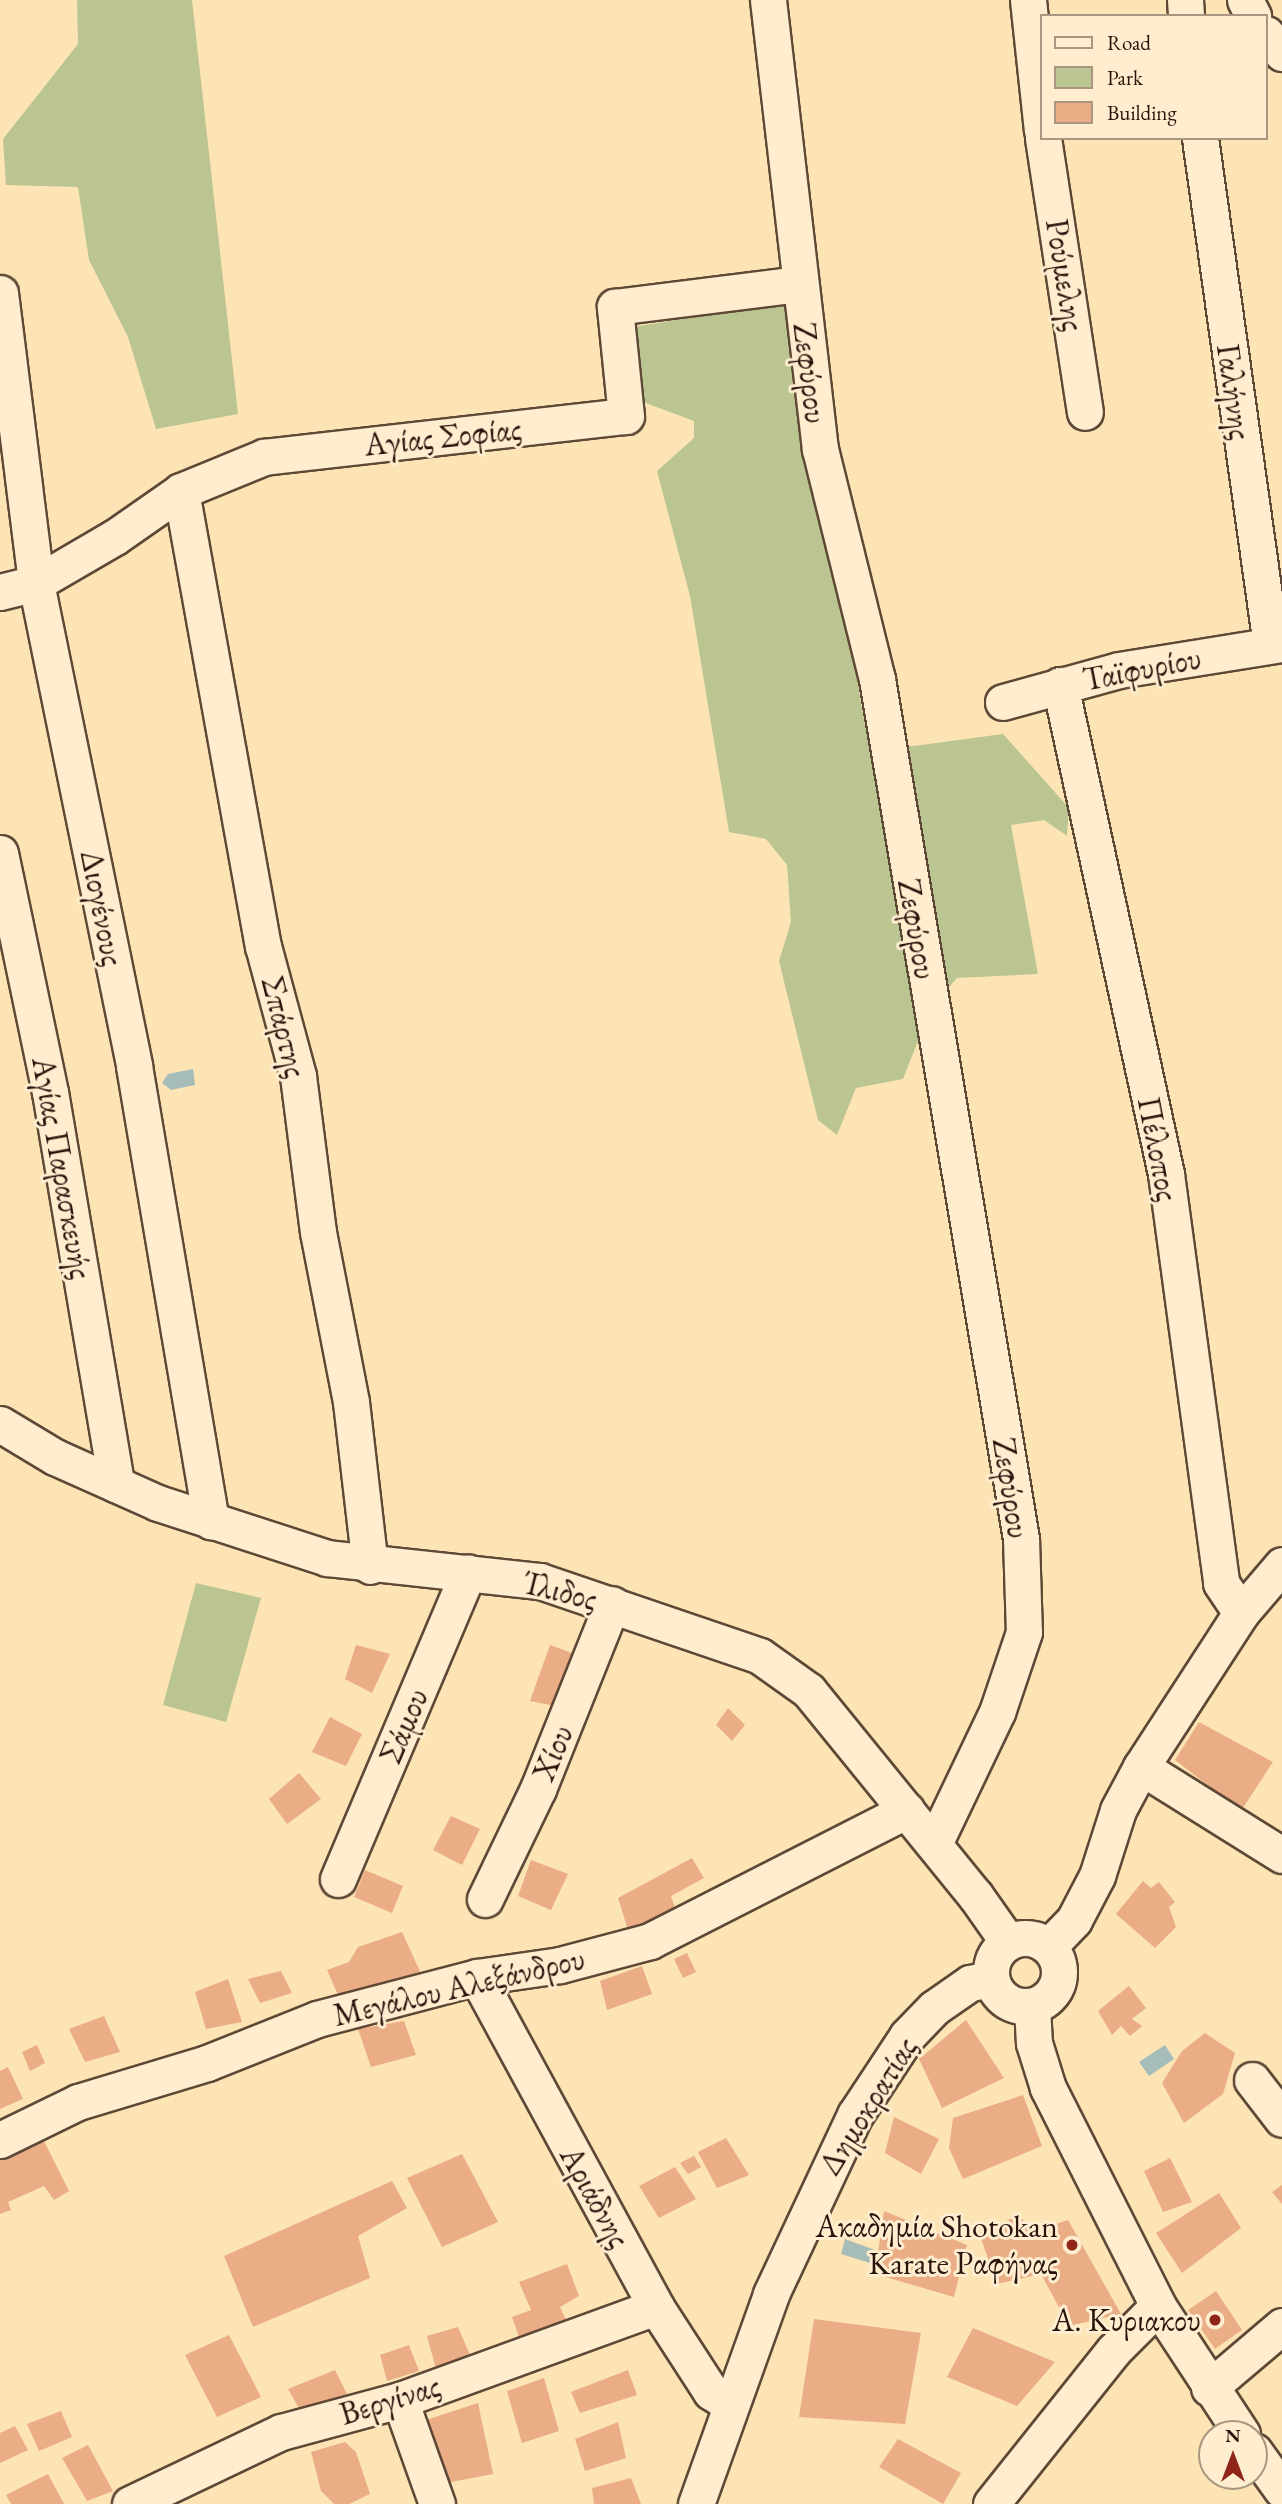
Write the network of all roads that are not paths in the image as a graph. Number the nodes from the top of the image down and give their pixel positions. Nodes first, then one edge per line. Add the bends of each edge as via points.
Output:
1 (768, 0) edge
2 (1028, 0) edge
3 (1268, 36) edge
4 (1282, 53) edge
5 (1040, 111) edge
6 (1043, 140) edge
7 (1200, 140) edge
8 (799, 284) junction
9 (0, 293) edge
10 (1085, 412) dead end
11 (181, 491) junction
12 (36, 583) junction
13 (0, 592) edge
14 (1276, 645) edge
15 (1060, 685) junction
16 (1003, 702) dead end
17 (0, 853) edge
18 (0, 1424) edge
19 (116, 1484) junction
20 (211, 1522) junction
21 (1282, 1565) edge
22 (370, 1566) junction
23 (468, 1572) junction
24 (612, 1604) junction
25 (1241, 1613) junction
26 (1141, 1767) junction
27 (907, 1810) junction
28 (934, 1844) junction
29 (1282, 1854) edge
30 (338, 1879) dead end
31 (485, 1899) dead end
32 (1008, 1942) junction
33 (1049, 1946) junction
34 (477, 1977) junction
35 (991, 1979) junction
36 (1032, 2006) junction
37 (1252, 2080) dead end
38 (1282, 2119) edge
39 (0, 2140) edge
40 (1158, 2306) junction
41 (656, 2307) junction
42 (1282, 2326) edge
43 (1209, 2388) junction
44 (400, 2400) junction
45 (730, 2404) junction
46 (1232, 2420) edge
47 (1268, 2476) edge
48 (1278, 2494) edge
49 (130, 2504) edge
50 (437, 2504) edge
51 (696, 2504) edge
52 (991, 2504) edge

1 - 8 street, Ζεφύρου
2 - 5 street
3 - 4 street
6 - 10 street, Ρούμελης
7 - 14 street, Γαλήνης
8 - 11 street, Αγίας Σοφίας via 615,307 626,416 264,457
8 - 28 street, Ζεφύρου via 820,449 877,679 1021,1539 1024,1632 997,1712
9 - 12 street, Διογένους
11 - 12 street, Αγίας Σοφίας
11 - 22 street, Σπάρτης via 264,946 298,1076 318,1232 351,1402
12 - 13 street, Αγίας Σοφίας
12 - 20 street, Διογένους via 134,1066
14 - 15 street, Ταϊφυρίου via 1119,670
15 - 16 street, Ταϊφυρίου
15 - 25 street, Πέλοπος via 1166,1174 1221,1583
17 - 19 street, Αγίας Παρασκευής via 50,1092
18 - 19 street, Ίλιδος via 55,1457
19 - 20 street, Ίλιδος
20 - 22 street, Ίλιδος via 327,1558
21 - 25 street
22 - 23 street, Ίλιδος
23 - 24 street, Ίλιδος via 540,1581
23 - 30 street, Σάμου
24 - 27 street, Ίλιδος via 760,1656 808,1691
24 - 31 street, Χίου via 553,1755
25 - 26 street
26 - 29 street
26 - 33 street via 1118,1810 1097,1876 1074,1920
27 - 28 street, Ίλιδος
27 - 34 street, Μεγάλου Αλεξάνδρου via 650,1941 559,1965
28 - 32 street, Ίλιδος
32 - 33 street via 1029,1937
32 - 35 street via 993,1958
33 - 36 street via 1060,1976 1051,1995
34 - 39 street, Μεγάλου Αλεξάνδρου via 317,2019 207,2063 78,2102
34 - 41 street, Αριάδνης
35 - 36 street via 1011,2004
35 - 45 street, Δημοκρατίας via 970,1983 934,2008 879,2075 797,2233
36 - 40 street via 1034,2043 1048,2088
37 - 38 street
40 - 43 street
40 - 52 street via 1114,2350
41 - 44 street, Βεργίνας
41 - 45 street, Αριάδνης via 712,2392
42 - 43 street
43 - 46 street
44 - 49 street, Βεργίνας via 281,2432
44 - 50 street
45 - 51 street, Δημοκρατίας
47 - 48 street

